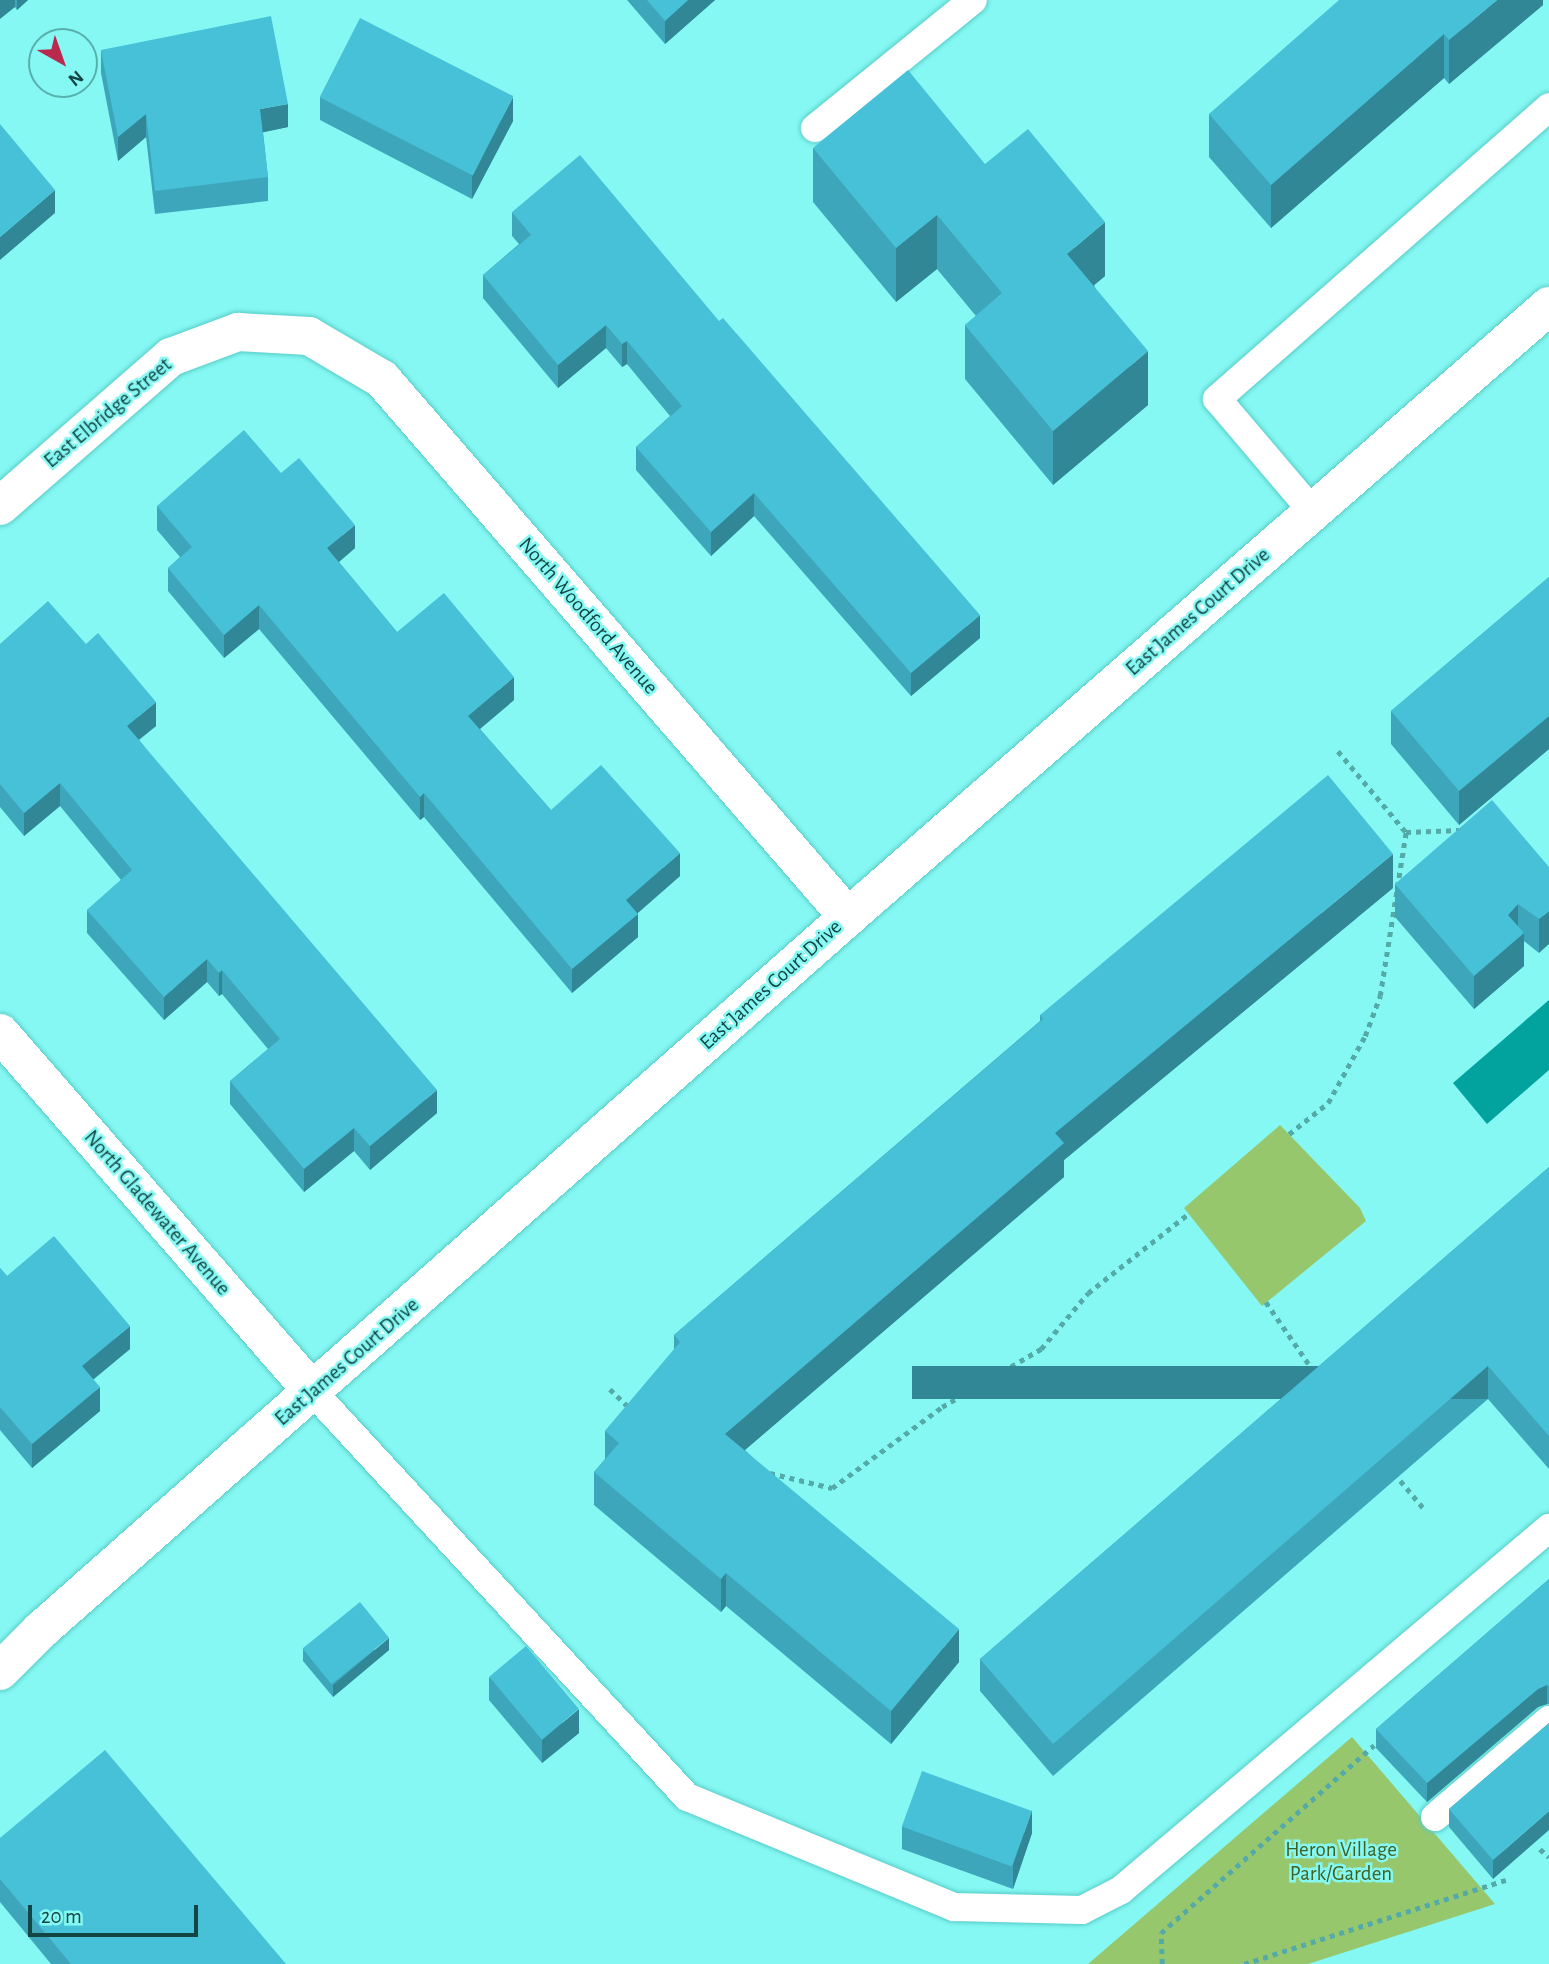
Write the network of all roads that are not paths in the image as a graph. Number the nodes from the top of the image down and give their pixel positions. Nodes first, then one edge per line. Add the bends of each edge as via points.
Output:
1 (973, 0) edge
2 (1549, 107) edge
3 (815, 128) dead end
4 (1549, 306) edge
5 (309, 336) joint
6 (0, 506) edge
7 (1313, 512) junction
8 (848, 917) junction
9 (0, 1033) edge
10 (313, 1392) junction
11 (1549, 1528) edge
12 (0, 1671) edge
13 (1549, 1720) edge
14 (1435, 1817) dead end

1 - 3 lane
2 - 7 lane via 1217,400
4 - 7 street, East James Court Drive
5 - 6 street, East Elbridge Street via 238,332 171,357
5 - 8 street, North Woodford Avenue via 382,379
7 - 8 street, East James Court Drive
8 - 10 street, East James Court Drive
9 - 10 street, North Gladewater Avenue
10 - 11 lane via 687,1797 954,1907 1082,1910 1121,1890
10 - 12 street, East James Court Drive
13 - 14 lane

